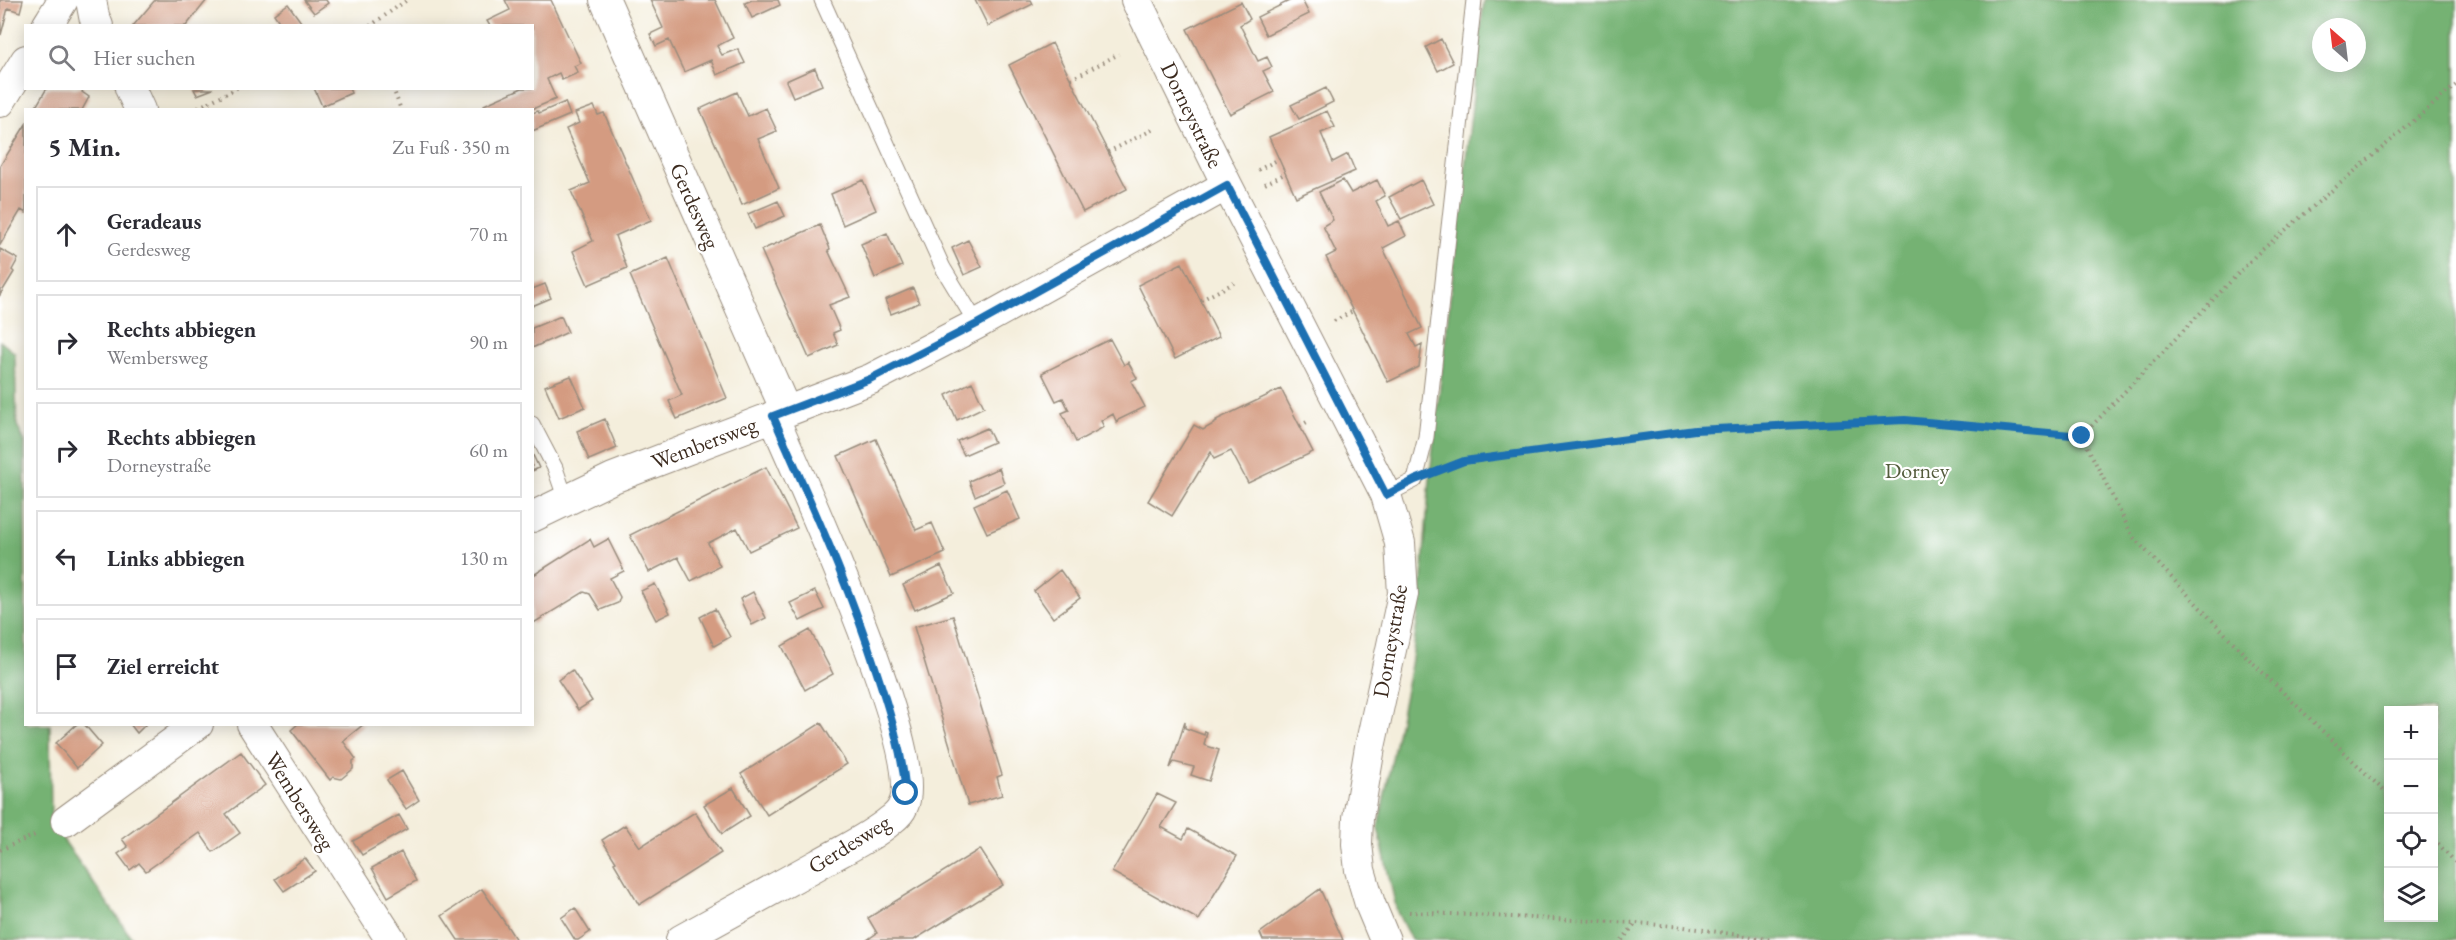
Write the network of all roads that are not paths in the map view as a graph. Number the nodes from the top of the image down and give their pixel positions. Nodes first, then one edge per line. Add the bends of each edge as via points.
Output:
1 (63, 0) edge
2 (91, 0) edge
3 (605, 0) edge
4 (822, 0) edge
5 (1136, 0) edge
6 (1474, 0) edge
7 (48, 24) edge
8 (97, 24) edge
9 (24, 63) edge
10 (131, 90) edge
11 (0, 102) edge
12 (140, 108) edge
13 (1239, 179) junction
14 (977, 324) junction
15 (779, 414) junction
16 (534, 428) edge
17 (1386, 495) junction
18 (566, 500) junction
19 (534, 516) edge
20 (195, 726) edge
21 (253, 726) edge
22 (66, 821) dead end
23 (391, 940) edge
24 (681, 940) edge
25 (1385, 940) edge

1 - 7 street
2 - 8 street
3 - 15 street, Gerdesweg
4 - 14 lane via 943,268
5 - 13 street, Dorneystraße
6 - 17 lane via 1426,437 1415,480
9 - 11 street
10 - 12 street
13 - 14 street, Wembersweg
13 - 17 street, Dorneystraße
14 - 15 street, Wembersweg via 870,379
15 - 18 street, Wembersweg
15 - 24 street, Gerdesweg via 863,631 900,750 906,793 903,806 892,820
16 - 18 lane
17 - 25 street, Dorneystraße via 1400,543 1403,594 1358,818 1360,870
18 - 19 street, Wembersweg
20 - 22 street
21 - 23 street, Wembersweg

